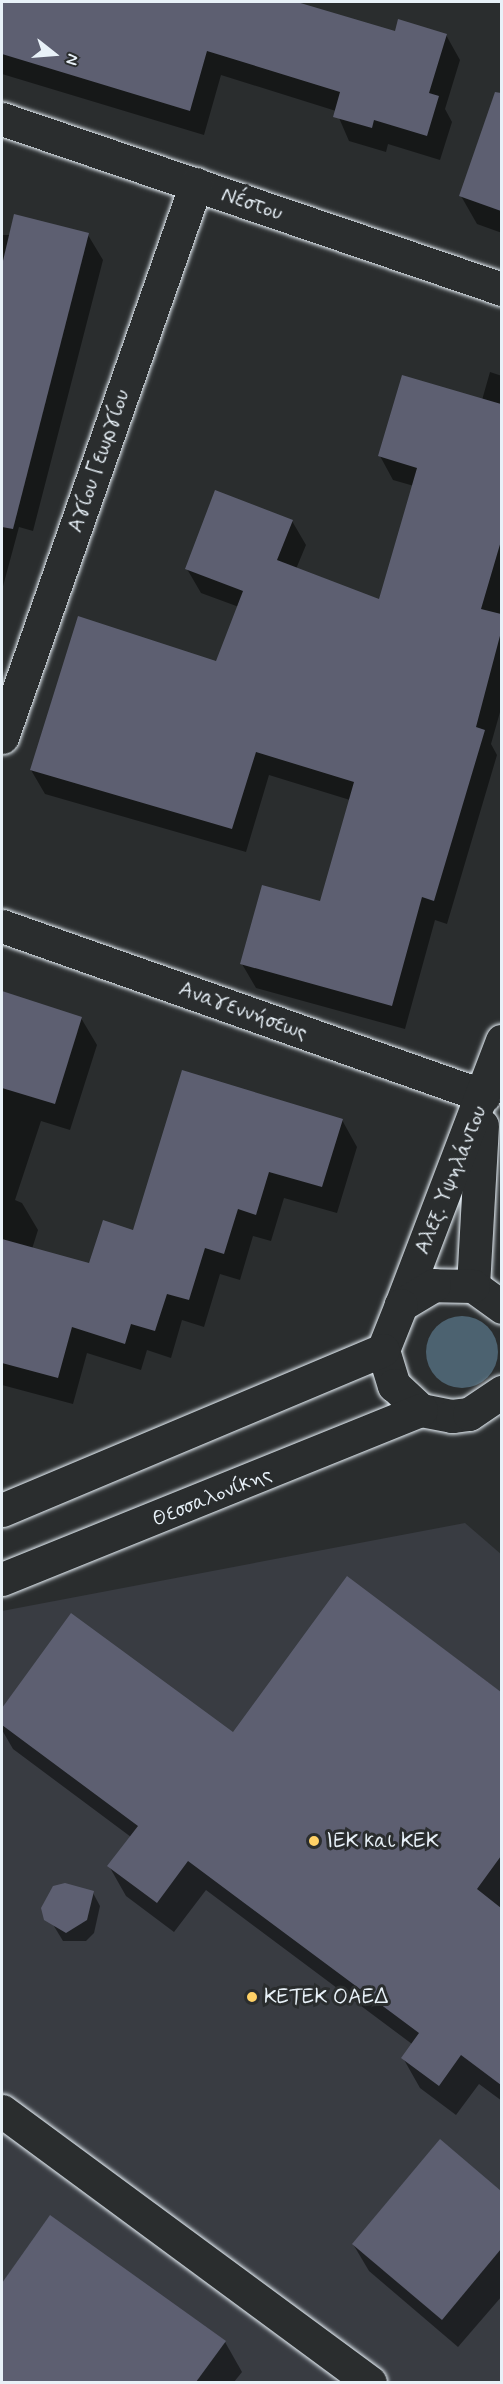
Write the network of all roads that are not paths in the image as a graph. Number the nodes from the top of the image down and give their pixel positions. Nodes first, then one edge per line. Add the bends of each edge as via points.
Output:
1 (2, 119) edge
2 (196, 184) junction
3 (501, 289) edge
4 (2, 737) edge
5 (2, 926) edge
6 (501, 1041) edge
7 (484, 1096) junction
8 (473, 1286) junction
9 (401, 1305) junction
10 (501, 1307) edge
11 (383, 1350) junction
12 (495, 1402) edge
13 (421, 1410) junction
14 (2, 1510) edge
15 (2, 1579) edge
16 (2, 2111) edge
17 (370, 2382) edge

1 - 2 street, Νέστου
2 - 3 street, Νέστου
2 - 4 street, Αγίου Γεωργίου
5 - 7 street, Αναγεννήσεως
6 - 7 street
7 - 8 street, Αλεξ. Υψηλάντου
7 - 9 street, Αλεξ. Υψηλάντου
8 - 9 street via 434,1285
8 - 10 street
9 - 11 street, Αλεξ. Υψηλάντου
11 - 13 street via 394,1385
11 - 14 street
12 - 13 street via 452,1416
13 - 15 street, Θεσσαλονίκης
16 - 17 street

